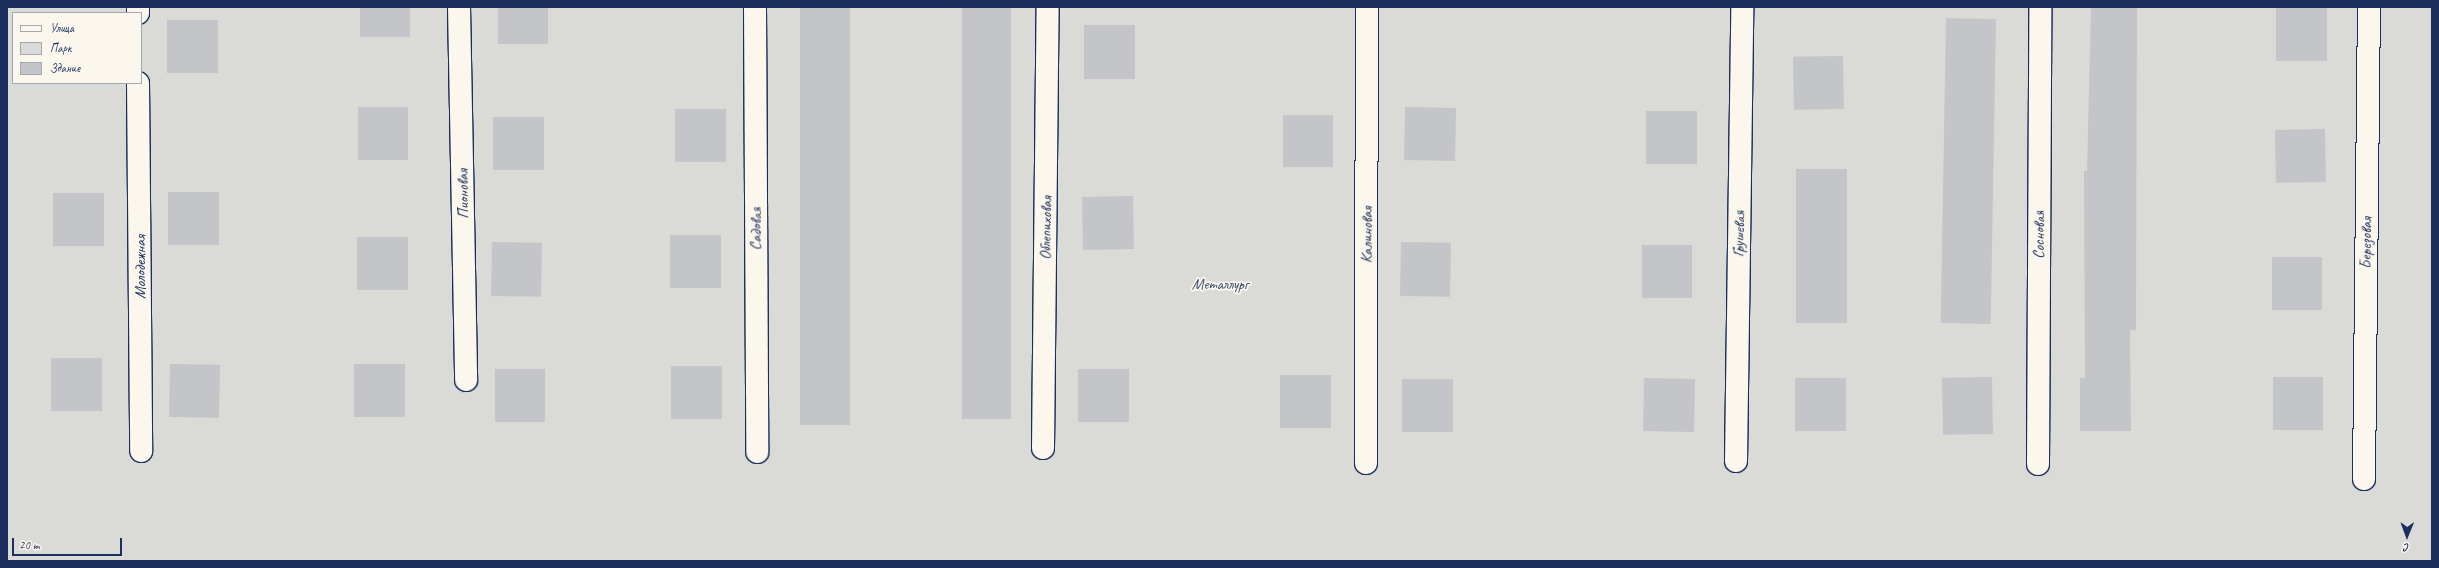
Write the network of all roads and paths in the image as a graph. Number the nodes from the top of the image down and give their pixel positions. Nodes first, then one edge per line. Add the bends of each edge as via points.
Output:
1 (459, 7) edge
2 (755, 7) edge
3 (1048, 7) edge
4 (1367, 7) edge
5 (1742, 7) edge
6 (2040, 7) edge
7 (2369, 7) edge
8 (138, 84) edge
9 (466, 380) dead end
10 (1043, 448) dead end
11 (141, 451) dead end
12 (757, 452) dead end
13 (1736, 461) dead end
14 (1366, 462) dead end
15 (2038, 464) dead end
16 (2364, 479) dead end

1 - 9 street, Пионовая
2 - 12 street, Садовая
3 - 10 street, Облепиховая
4 - 14 street, Калиновая
5 - 13 street, Грушевая
6 - 15 street, Сосновая
7 - 16 street, Березовая
8 - 11 street, Молодежная

